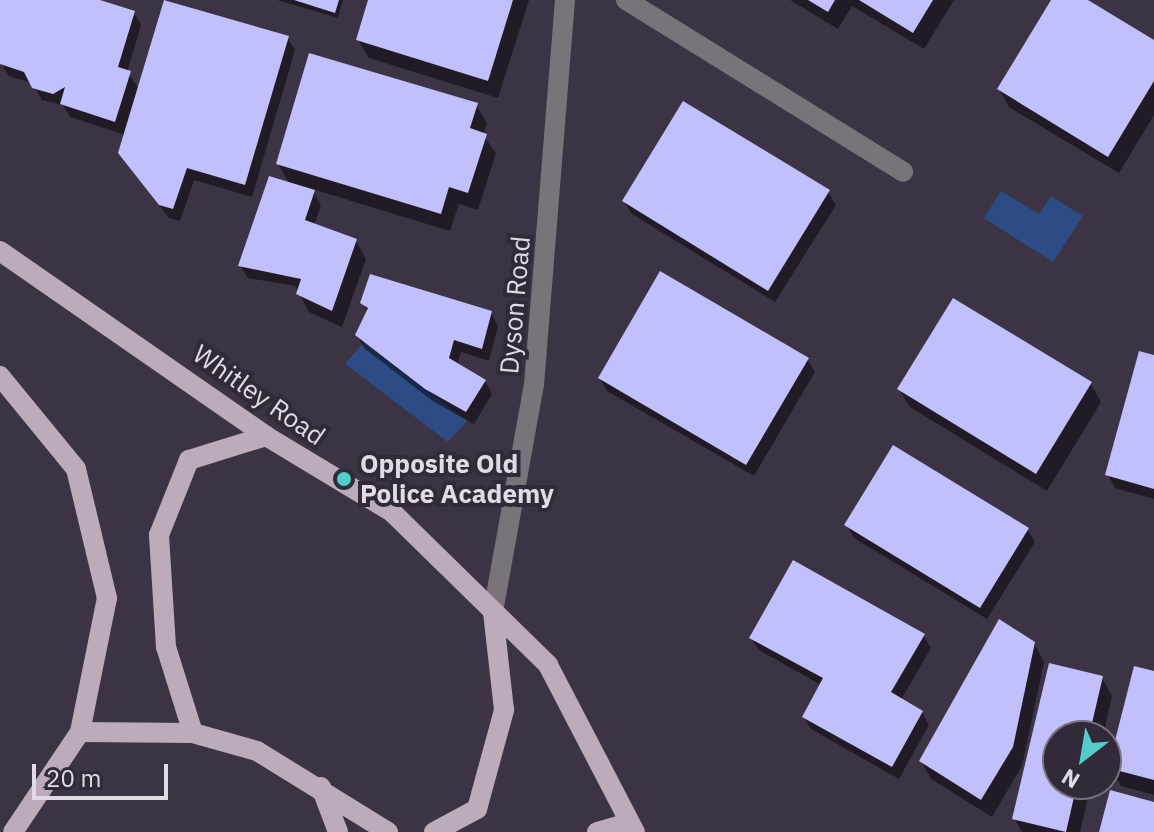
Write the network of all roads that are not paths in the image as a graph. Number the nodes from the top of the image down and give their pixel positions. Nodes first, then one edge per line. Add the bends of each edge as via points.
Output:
1 (565, 0) edge
2 (626, 0) edge
3 (903, 172) dead end
4 (0, 251) edge
5 (0, 376) edge
6 (266, 436) junction
7 (493, 612) junction
8 (80, 732) junction
9 (193, 733) junction
10 (321, 787) junction
11 (632, 828) edge
12 (13, 832) edge
13 (338, 832) edge
14 (388, 832) edge
15 (434, 832) edge
16 (597, 832) edge

1 - 7 street, Dyson Road via 533,396
2 - 3 street
4 - 6 main road, Whitley Road
5 - 8 main road via 76,469 107,598
6 - 7 main road, Whitley Road via 392,512
6 - 9 main road via 189,460 159,535 166,647
7 - 11 main road, Whitley Road via 548,665
7 - 15 main road via 501,724 477,809
8 - 9 main road
8 - 12 main road
9 - 10 main road via 257,751
10 - 13 main road
10 - 14 main road
11 - 16 main road

